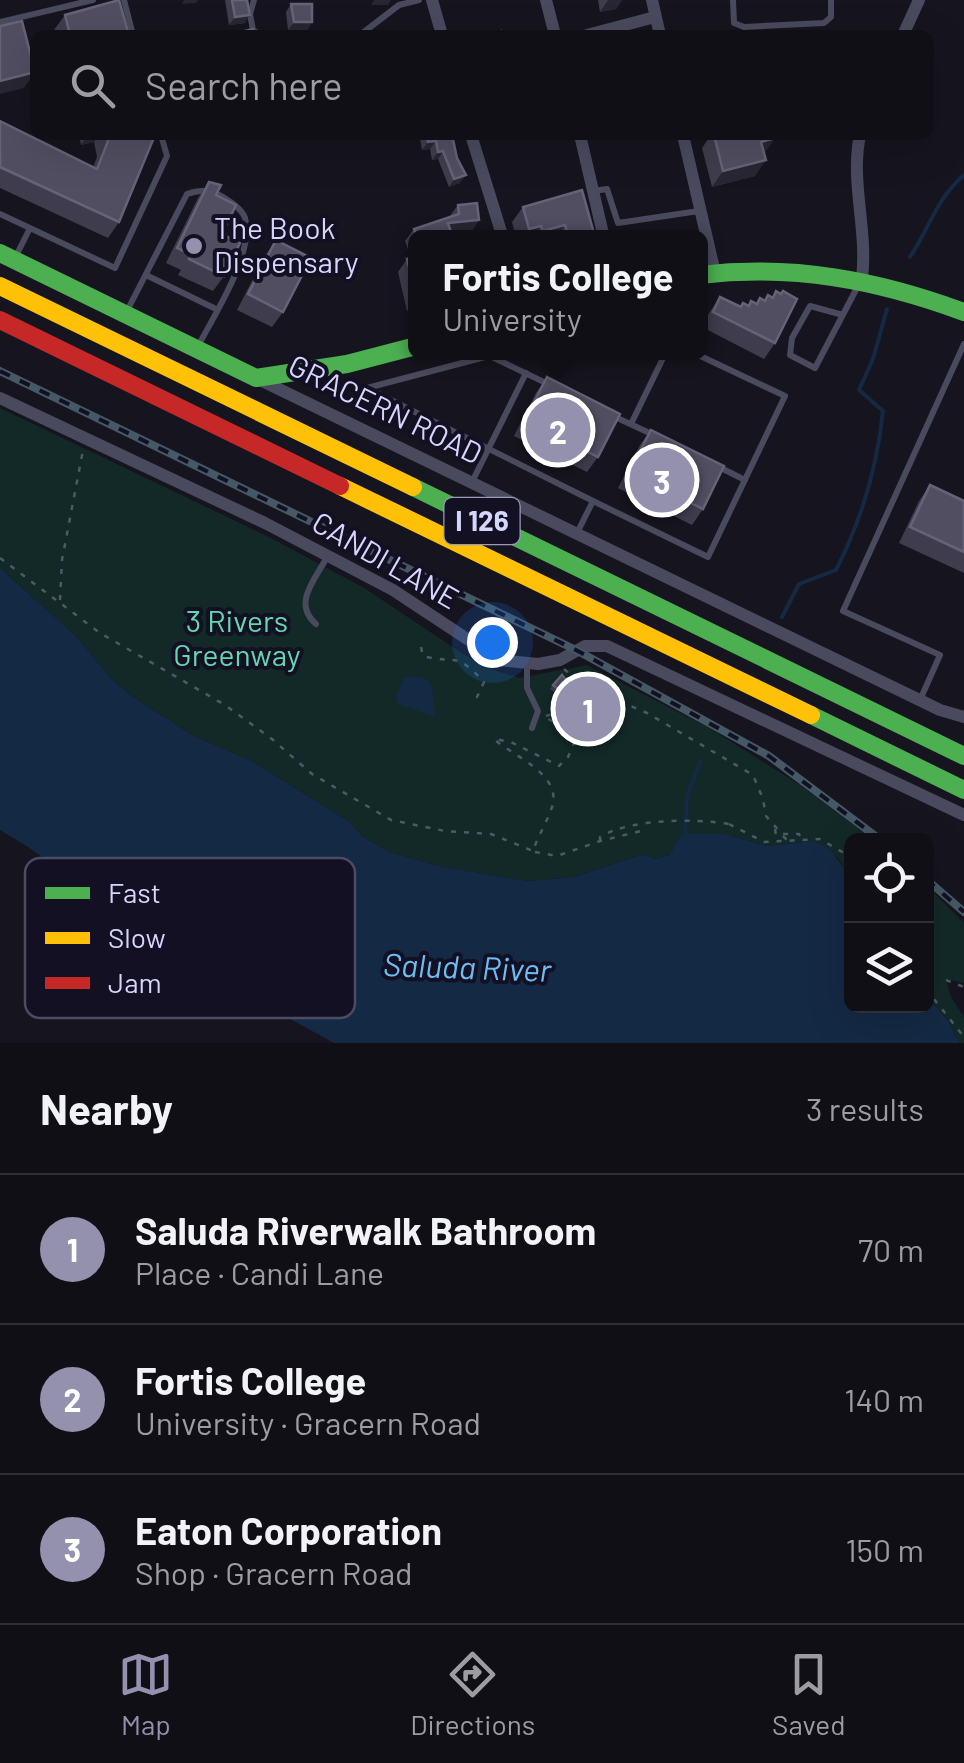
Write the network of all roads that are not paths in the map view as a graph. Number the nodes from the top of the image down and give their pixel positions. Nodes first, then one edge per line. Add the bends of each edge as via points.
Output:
1 (93, 0) edge
2 (124, 0) edge
3 (254, 0) edge
4 (419, 0) edge
5 (432, 0) edge
6 (546, 0) edge
7 (652, 0) edge
8 (733, 0) edge
9 (831, 0) edge
10 (919, 0) edge
11 (655, 17) junction
12 (16, 18) junction
13 (0, 22) edge
14 (132, 30) edge
15 (253, 30) edge
16 (366, 30) edge
17 (441, 30) edge
18 (554, 30) edge
19 (607, 30) edge
20 (659, 30) edge
21 (905, 30) edge
22 (21, 35) edge
23 (162, 140) edge
24 (474, 140) edge
25 (581, 140) edge
26 (684, 140) edge
27 (860, 140) edge
28 (593, 191) junction
29 (700, 211) junction
30 (0, 214) edge
31 (29, 230) junction
32 (501, 230) edge
33 (602, 230) edge
34 (701, 230) edge
35 (7, 256) edge
36 (146, 275) junction
37 (708, 277) edge
38 (862, 278) junction
39 (0, 286) edge
40 (216, 309) junction
41 (964, 312) edge
42 (126, 314) junction
43 (843, 315) junction
44 (0, 320) edge
45 (964, 344) edge
46 (408, 348) edge
47 (197, 349) junction
48 (476, 360) edge
49 (499, 360) edge
50 (662, 360) edge
51 (708, 360) edge
52 (526, 373) junction
53 (256, 378) junction
54 (561, 390) edge
55 (0, 398) edge
56 (596, 407) edge
57 (631, 424) junction
58 (663, 440) edge
59 (488, 448) junction
60 (712, 464) edge
61 (745, 480) junction
62 (471, 483) junction
63 (593, 501) junction
64 (576, 534) junction
65 (328, 556) junction
66 (316, 624) dead end
67 (527, 665) junction
68 (920, 700) junction
69 (850, 702) junction
70 (964, 717) edge
71 (532, 728) dead end
72 (964, 742) edge
73 (964, 756) edge
74 (964, 790) edge
75 (964, 815) edge

1 - 12 lane
2 - 14 lane
3 - 15 lane
4 - 16 lane via 399,5
5 - 17 street
6 - 18 street
7 - 11 street
8 - 9 lane via 734,23 744,28 824,23
10 - 21 street
11 - 19 street
11 - 20 street
12 - 13 lane
12 - 22 lane
23 - 31 lane via 167,156 115,268
24 - 32 street
25 - 28 street
26 - 29 street
27 - 38 street
28 - 29 lane via 607,189 618,223
28 - 33 street
29 - 34 street
30 - 31 lane
31 - 35 lane
35 - 42 main road, GRACERN ROAD
36 - 40 lane
36 - 40 lane via 187,194 215,193 245,218 245,252
36 - 42 lane
37 - 38 main road via 796,271
38 - 41 main road
38 - 43 lane
39 - 69 main road, I 126
40 - 47 lane
42 - 47 main road, GRACERN ROAD
43 - 43 lane via 814,368 790,355 810,306
44 - 74 main road, I 126
45 - 68 lane via 843,611 940,655
46 - 53 main road
47 - 53 main road, GRACERN ROAD
48 - 59 lane via 367,388
49 - 52 lane
50 - 57 lane
51 - 61 lane via 784,396
52 - 54 lane
52 - 59 lane
53 - 62 street, GRACERN ROAD
55 - 65 street, CANDI LANE
56 - 57 lane
57 - 58 lane
59 - 62 lane
59 - 63 lane
60 - 61 lane
61 - 63 lane via 708,557
62 - 64 street, GRACERN ROAD
63 - 64 lane
64 - 68 street, GRACERN ROAD
65 - 66 lane via 304,606
65 - 67 street, CANDI LANE via 499,660
67 - 71 lane via 527,688 538,711
67 - 75 street, CANDI LANE via 556,661 585,646 607,646
68 - 70 street, GRACERN ROAD
69 - 72 main road
69 - 73 main road, I 126

